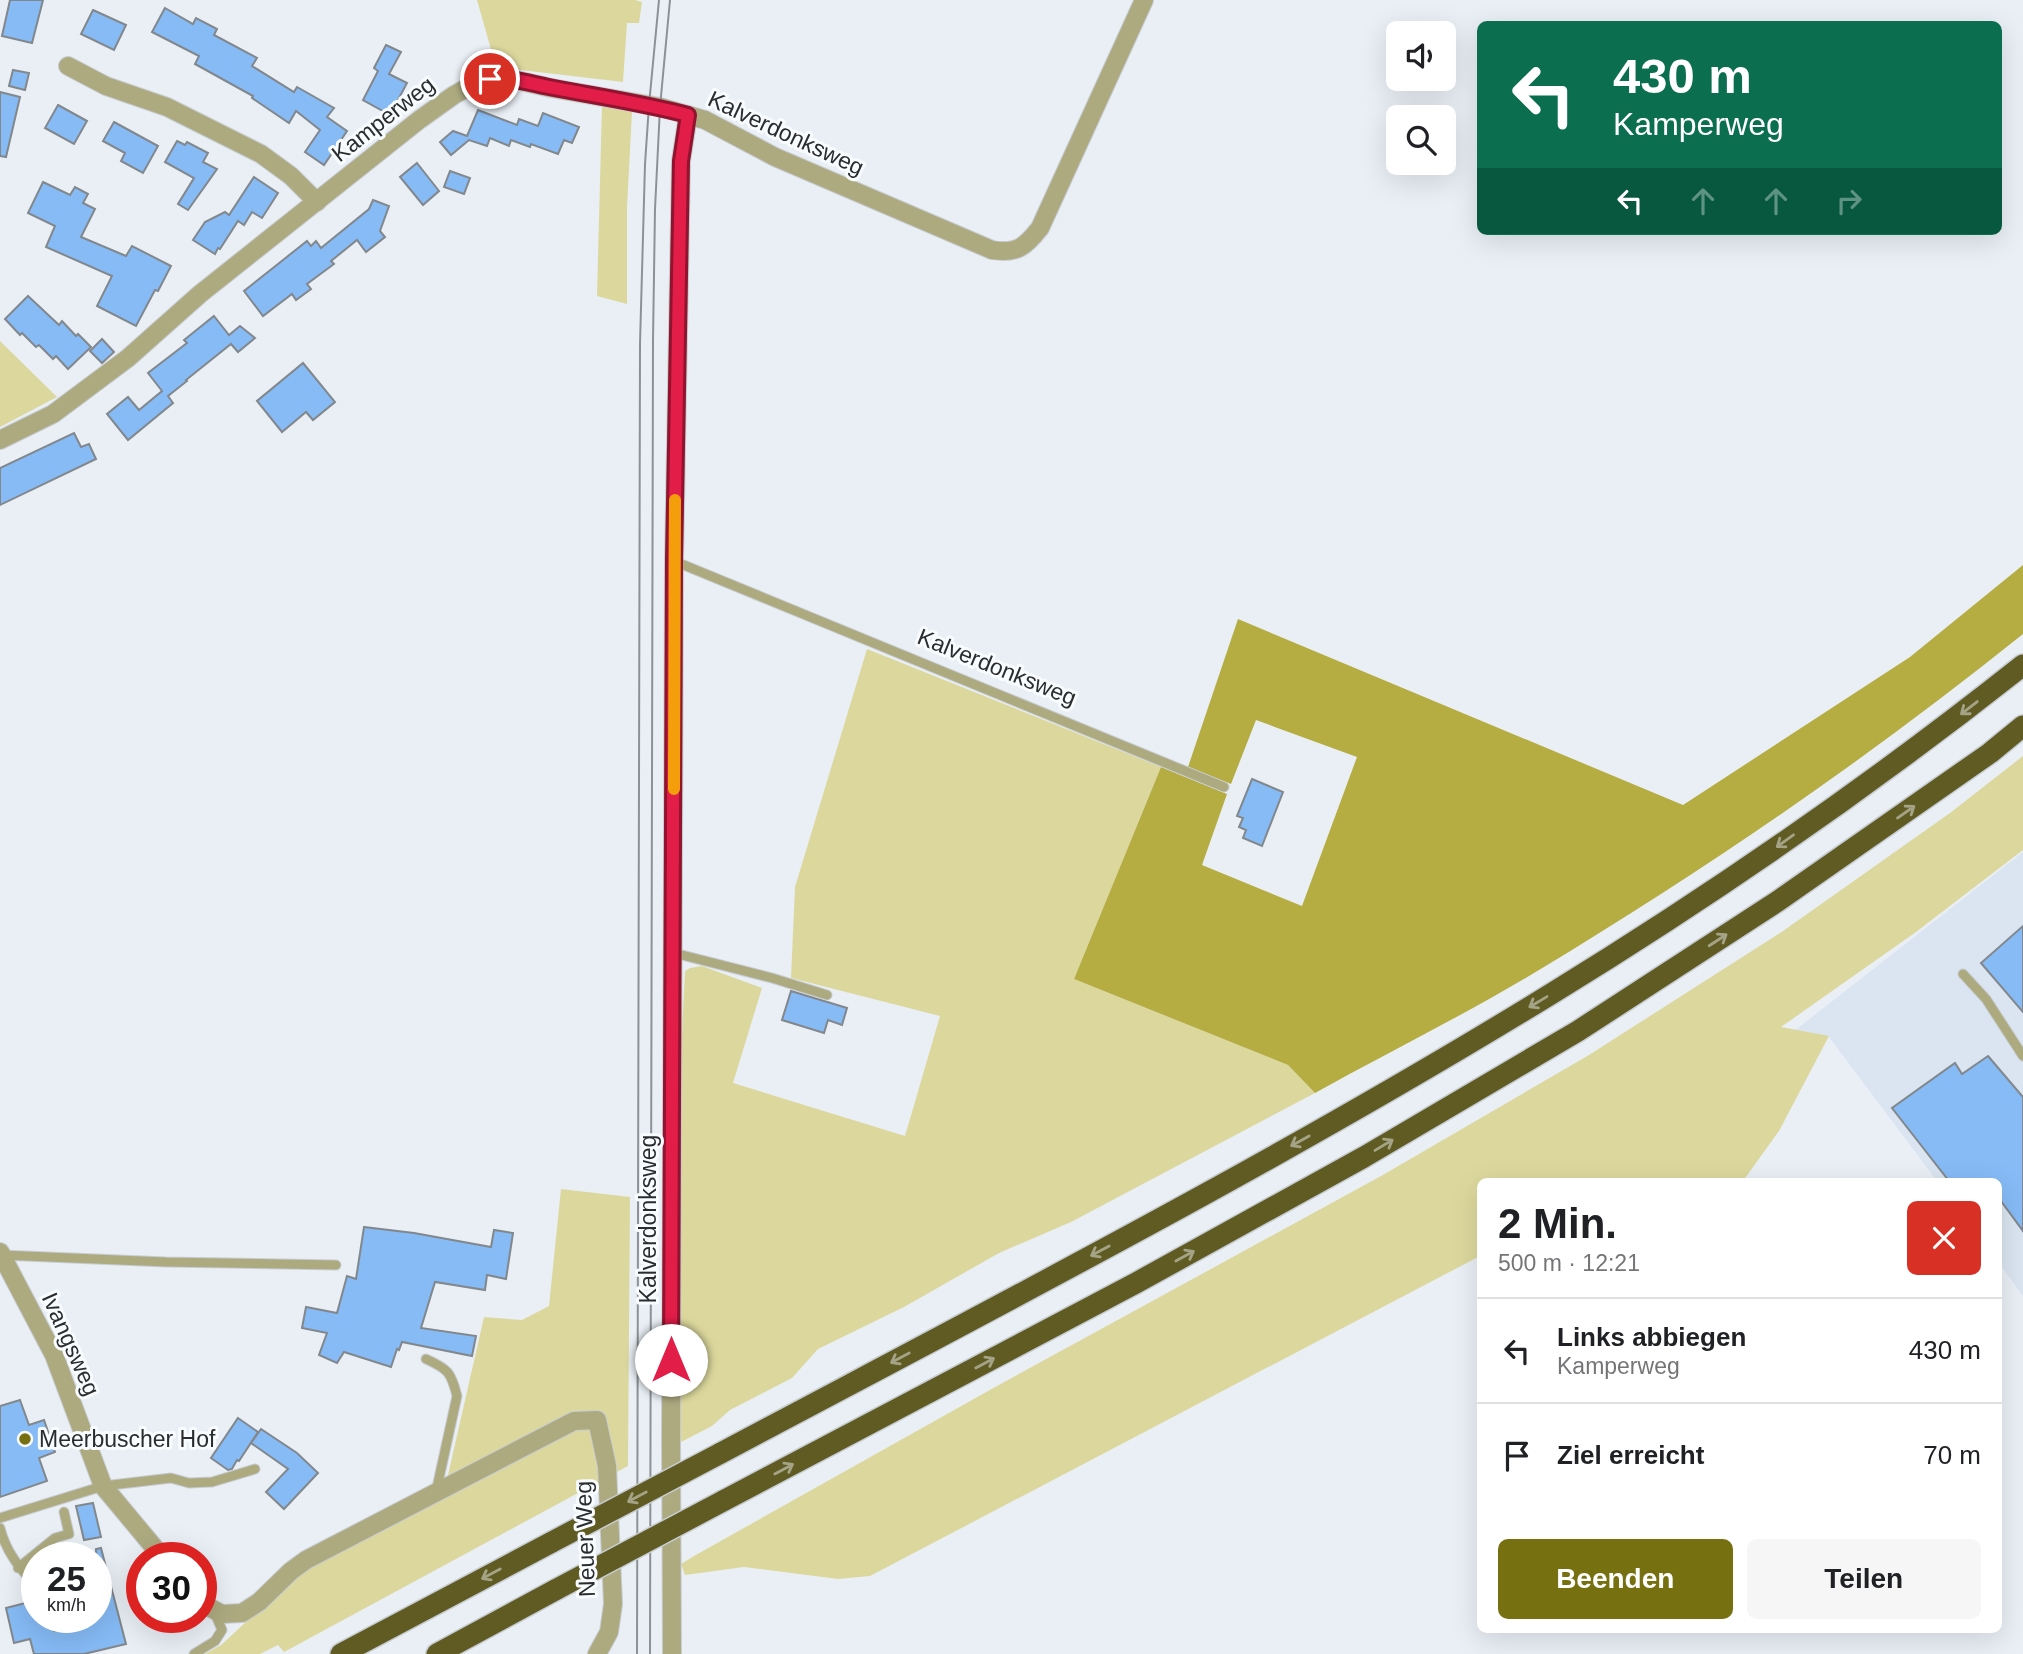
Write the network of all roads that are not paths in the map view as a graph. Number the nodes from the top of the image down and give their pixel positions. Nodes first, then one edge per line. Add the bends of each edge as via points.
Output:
1 (1144, 0) edge
2 (68, 66) dead end
3 (688, 115) junction
4 (317, 202) junction
5 (0, 440) edge
6 (674, 561) junction
7 (2023, 665) edge
8 (2023, 726) edge
9 (1224, 787) dead end
10 (674, 953) junction
11 (1963, 974) dead end
12 (827, 995) dead end
13 (2023, 1056) edge
14 (1, 1254) edge
15 (335, 1265) dead end
16 (425, 1359) dead end
17 (255, 1469) dead end
18 (103, 1486) junction
19 (435, 1493) junction
20 (64, 1512) dead end
21 (0, 1518) edge
22 (0, 1528) edge
23 (150, 1542) edge
24 (18, 1568) junction
25 (21, 1571) edge
26 (217, 1611) edge
27 (217, 1622) edge
28 (194, 1654) edge
29 (341, 1654) edge
30 (437, 1654) edge
31 (597, 1654) edge
32 (672, 1654) edge

1 - 3 street, Kalverdonksweg via 1040,228 1029,242 1006,252 826,179
2 - 4 street via 106,86 167,107 261,154
3 - 4 street, Kamperweg via 503,77 479,81 454,94
3 - 6 street, Kalverdonksweg via 681,161
4 - 5 street, Kamperweg via 107,374 53,414
6 - 9 lane, Kalverdonksweg
6 - 10 street, Kalverdonksweg
7 -> 29 highway, bridge via 1763,857 1552,993 1339,1120
30 -> 8 highway, bridge via 1364,1157 1578,1031 1778,901
10 - 12 lane
10 - 32 street, Kalverdonksweg
11 - 13 lane via 1986,999
14 - 15 lane, Ivangsweg
14 - 18 street, Ivangsweg via 54,1355
16 - 19 lane via 447,1369 457,1396
17 - 18 lane via 212,1482 171,1478
18 - 21 lane
18 - 23 street, Ivangsweg
19 - 26 street via 306,1560 242,1613
19 - 31 street, Neuer Weg via 574,1421 597,1420 607,1466 613,1604 609,1632
20 - 24 lane via 70,1538 55,1538
22 - 24 lane
24 - 25 lane
27 - 28 lane via 222,1630 215,1642

